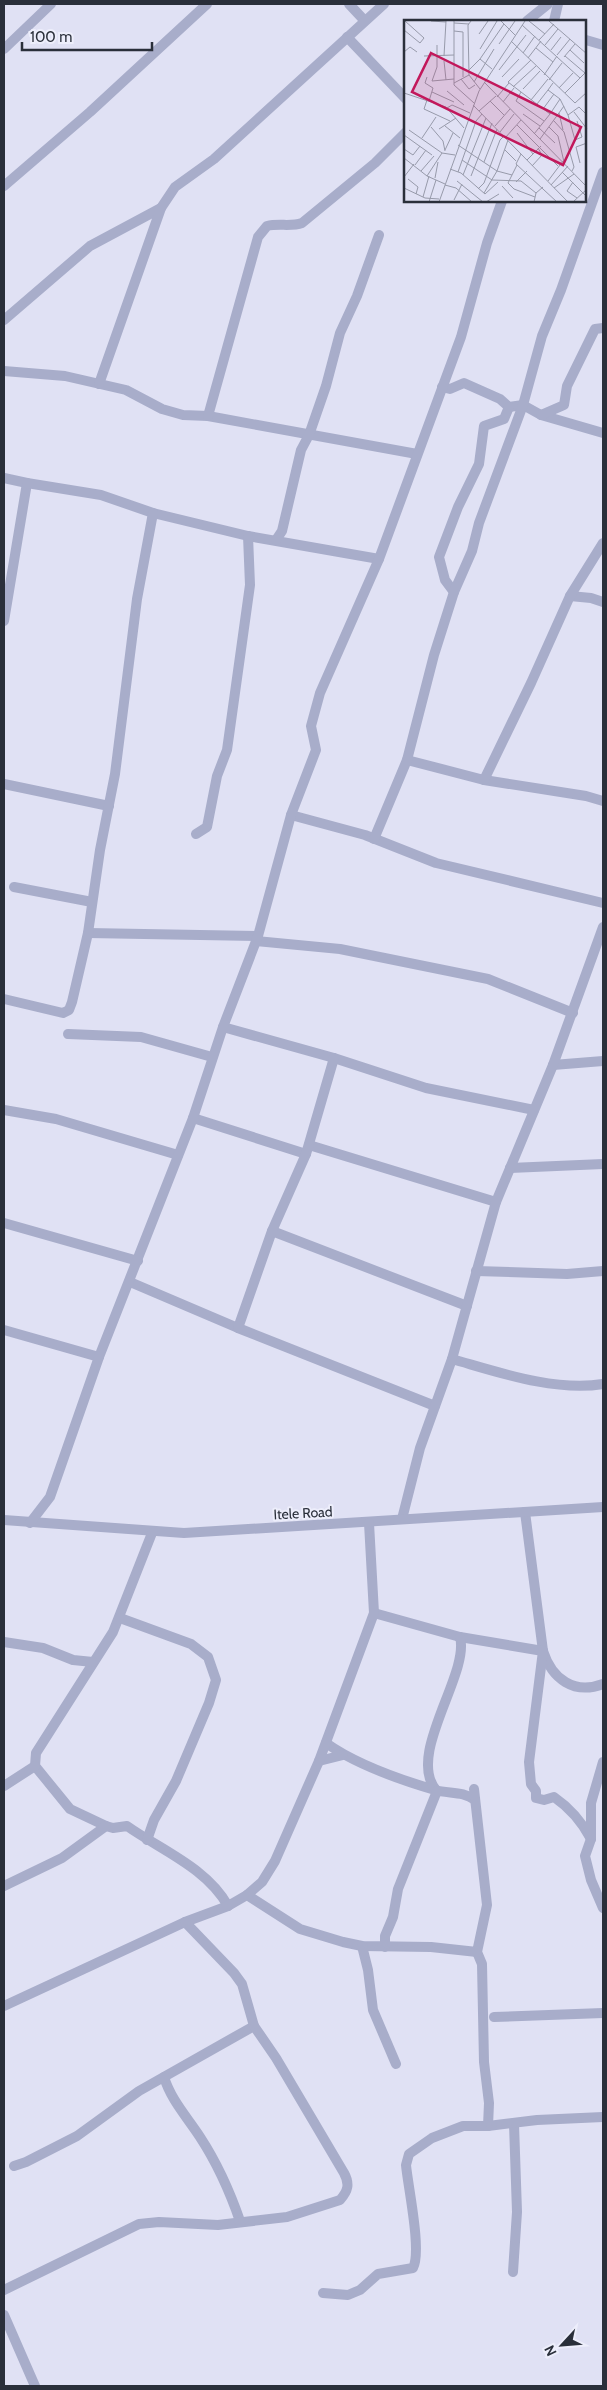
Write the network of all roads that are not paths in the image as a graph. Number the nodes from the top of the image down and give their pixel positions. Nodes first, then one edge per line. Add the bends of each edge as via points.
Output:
1 (51, 4) edge
2 (207, 4) edge
3 (349, 4) edge
4 (384, 4) edge
5 (548, 4) edge
6 (558, 4) edge
7 (364, 20) junction
8 (528, 20) edge
9 (554, 20) edge
10 (348, 37) junction
11 (587, 40) edge
12 (603, 45) edge
13 (4, 48) edge
14 (404, 97) edge
15 (404, 134) edge
16 (603, 172) edge
17 (4, 186) edge
18 (502, 202) edge
19 (161, 208) junction
20 (379, 235) dead end
21 (4, 320) edge
22 (603, 328) edge
23 (4, 371) edge
24 (99, 384) junction
25 (442, 387) junction
26 (523, 405) junction
27 (509, 407) junction
28 (541, 415) junction
29 (208, 416) junction
30 (603, 433) edge
31 (309, 435) junction
32 (417, 454) junction
33 (4, 478) edge
34 (27, 483) junction
35 (154, 513) junction
36 (248, 536) junction
37 (276, 540) junction
38 (603, 543) edge
39 (379, 559) junction
40 (454, 592) junction
41 (570, 596) junction
42 (6, 600) edge
43 (603, 602) edge
44 (4, 621) edge
45 (408, 760) junction
46 (484, 780) junction
47 (4, 784) edge
48 (603, 801) edge
49 (109, 806) junction
50 (292, 815) junction
51 (196, 834) dead end
52 (374, 839) junction
53 (14, 887) dead end
54 (92, 902) junction
55 (603, 903) edge
56 (603, 927) edge
57 (88, 933) junction
58 (256, 939) junction
59 (4, 999) edge
60 (573, 1013) junction
61 (223, 1027) junction
62 (68, 1034) dead end
63 (212, 1057) junction
64 (334, 1058) junction
65 (603, 1062) edge
66 (553, 1065) junction
67 (4, 1110) edge
68 (534, 1110) junction
69 (193, 1118) junction
70 (307, 1149) junction
71 (178, 1155) junction
72 (603, 1164) edge
73 (510, 1168) junction
74 (496, 1202) junction
75 (4, 1223) edge
76 (272, 1231) junction
77 (138, 1261) junction
78 (603, 1271) edge
79 (476, 1272) junction
80 (130, 1282) junction
81 (467, 1306) junction
82 (238, 1328) junction
83 (4, 1330) edge
84 (99, 1357) junction
85 (452, 1359) junction
86 (603, 1384) edge
87 (435, 1406) junction
88 (603, 1507) edge
89 (525, 1512) junction
90 (402, 1519) junction
91 (4, 1520) edge
92 (30, 1523) junction
93 (369, 1523) junction
94 (152, 1532) junction
95 (374, 1613) junction
96 (120, 1618) junction
97 (460, 1637) junction
98 (4, 1642) edge
99 (543, 1651) junction
100 (93, 1662) junction
101 (603, 1684) edge
102 (326, 1743) junction
103 (343, 1755) junction
104 (319, 1761) junction
105 (603, 1762) edge
106 (35, 1766) junction
107 (4, 1786) edge
108 (437, 1791) junction
109 (106, 1826) junction
110 (591, 1839) junction
111 (147, 1840) junction
112 (4, 1886) edge
113 (248, 1895) junction
114 (228, 1906) junction
115 (603, 1908) edge
116 (185, 1922) junction
117 (362, 1946) junction
118 (385, 1947) junction
119 (477, 1952) junction
120 (4, 2006) edge
121 (603, 2012) edge
122 (494, 2017) dead end
123 (254, 2026) junction
124 (396, 2064) dead end
125 (164, 2077) junction
126 (603, 2117) edge
127 (514, 2124) junction
128 (488, 2126) junction
129 (14, 2166) dead end
130 (240, 2221) junction
131 (513, 2272) dead end
132 (4, 2290) edge
133 (323, 2293) dead end
134 (4, 2315) edge
135 (35, 2386) edge

1 - 13 street
2 - 17 street
3 - 7 street
4 - 7 street
5 - 8 street
6 - 9 street
7 - 10 street
10 - 14 street
10 - 19 street via 214,159 175,187
11 - 12 street
15 - 29 street via 375,163 302,224 267,226 258,237
16 - 26 street via 542,336
18 - 25 street via 461,337
19 - 21 street via 90,246
19 - 24 street
20 - 31 street via 340,333
22 - 28 street via 595,328 567,386 564,405
23 - 24 street via 65,376
24 - 29 street via 126,390 162,409 183,415
25 - 27 street via 450,389 464,383 500,399
25 - 32 street
26 - 27 street
26 - 28 street
26 - 40 street via 479,523 472,551
27 - 40 street via 504,419 484,426 479,464 438,557 445,580
28 - 30 street
29 - 31 street
31 - 32 street
31 - 37 street via 301,450 282,532
32 - 39 street
33 - 34 street
34 - 35 street via 101,495
34 - 42 street
35 - 36 street
35 - 49 street via 137,599
36 - 37 street
36 - 51 street via 250,585 227,750 217,776 207,827
37 - 39 street
38 - 41 street
39 - 50 street via 320,693 311,726 316,750
40 - 45 street via 434,655
41 - 43 street
41 - 46 street
42 - 44 street
45 - 46 street
45 - 52 street
46 - 48 street
47 - 49 street
49 - 54 street
50 - 52 street
50 - 58 street
52 - 55 street via 436,863
53 - 54 street
54 - 57 street
56 - 60 street
57 - 58 street
57 - 59 street via 69,1010 63,1013
58 - 60 street via 340,949 488,979
58 - 61 street
60 - 66 street
61 - 63 street
61 - 64 street
62 - 63 street via 141,1037
63 - 69 street
64 - 68 street via 426,1088
64 - 70 street
65 - 66 street
66 - 68 street
67 - 71 street via 56,1118
68 - 73 street
69 - 70 street
69 - 71 street
70 - 74 street
70 - 76 street
71 - 77 street
72 - 73 street
73 - 74 street
74 - 79 street
75 - 77 street
76 - 81 street
76 - 82 street
77 - 80 street
78 - 79 street via 567,1274
79 - 81 street
80 - 82 street
80 - 84 street
81 - 85 street
82 - 87 street
83 - 84 street
84 - 92 street via 50,1497
85 - 86 street via 515,1377 584,1387
85 - 87 street
87 - 90 street via 420,1448
88 - 89 street, Itele Road
89 - 90 street, Itele Road
89 - 99 street
90 - 93 street, Itele Road
91 - 92 street, Itele Road
92 - 94 street, Itele Road
93 - 94 street, Itele Road
93 - 95 street
94 - 96 street
95 - 97 street
95 - 102 street
96 - 100 street
96 - 111 street via 191,1644 208,1657 216,1680 191,1746
97 - 99 street
97 - 108 street via 455,1671 435,1728 428,1765 429,1782
98 - 100 street via 43,1648 73,1660
99 - 101 street via 556,1677 589,1689
99 - 110 street via 529,1752 531,1784 536,1798 554,1797 580,1819
100 - 106 street via 36,1753
102 - 103 street
102 - 104 street
103 - 104 street
103 - 108 street
104 - 113 street via 275,1861 262,1882
105 - 110 street via 590,1803
106 - 107 street
106 - 109 street via 70,1809
108 - 118 street via 398,1889
108 - 119 street via 475,1795 487,1905
109 - 111 street via 127,1826
109 - 112 street via 62,1858
110 - 115 street via 585,1856 590,1880
111 - 114 street via 185,1863 216,1888
113 - 114 street
113 - 117 street via 300,1929
114 - 116 street
116 - 120 street
116 - 123 street via 242,1984
117 - 118 street
117 - 124 street via 373,2010
118 - 119 street via 432,1947
119 - 128 street via 482,1964
121 - 122 street
123 - 125 street
123 - 130 street via 344,2173 348,2186 340,2200 287,2217
125 - 129 street via 77,2136
125 - 130 street via 172,2096 206,2147 228,2188
126 - 127 street
127 - 128 street
127 - 131 street via 517,2212
128 - 133 street via 463,2126 432,2138 409,2154 406,2165 416,2237 413,2268 374,2276 360,2290 348,2295
130 - 132 street via 218,2225 139,2224
134 - 135 street

